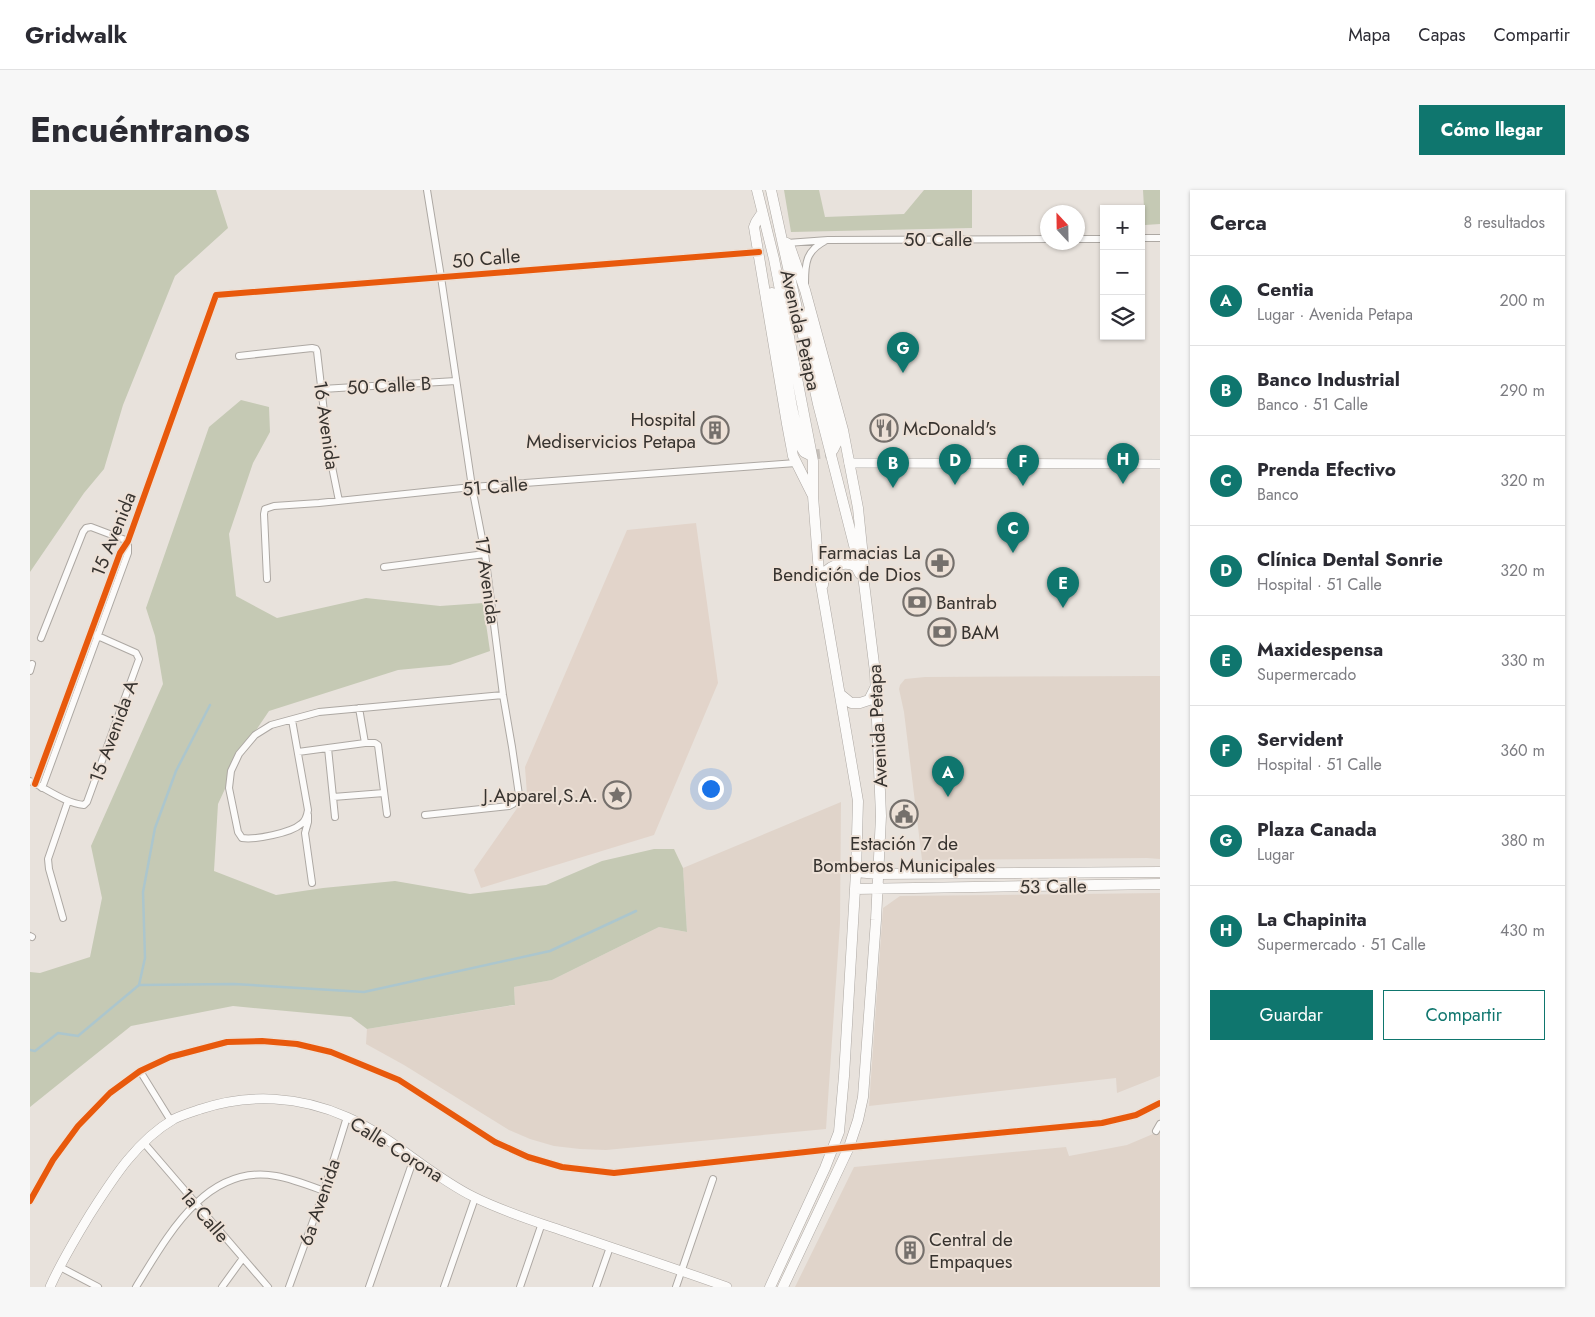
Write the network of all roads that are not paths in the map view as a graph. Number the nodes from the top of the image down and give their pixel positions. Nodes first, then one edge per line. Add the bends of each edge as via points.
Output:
1 (427, 190) edge
2 (757, 190) edge
3 (771, 190) edge
4 (762, 213) junction
5 (778, 227) junction
6 (1145, 238) edge
7 (1160, 238) edge
8 (1040, 239) edge
9 (1085, 239) edge
10 (1100, 239) edge
11 (828, 240) junction
12 (787, 243) junction
13 (758, 252) junction
14 (442, 277) junction
15 (805, 290) junction
16 (216, 295) joint
17 (239, 356) dead end
18 (456, 381) junction
19 (322, 389) junction
20 (833, 450) dead end
21 (810, 455) dead end
22 (796, 463) junction
23 (849, 463) junction
24 (1160, 464) edge
25 (472, 487) junction
26 (812, 496) junction
27 (338, 501) junction
28 (128, 541) junction
29 (485, 554) junction
30 (384, 568) dead end
31 (863, 575) junction
32 (267, 580) dead end
33 (866, 595) junction
34 (823, 603) junction
35 (91, 633) junction
36 (98, 636) junction
37 (41, 638) dead end
38 (32, 664) dead end
39 (81, 670) junction
40 (30, 671) edge
41 (875, 688) junction
42 (840, 694) junction
43 (503, 695) junction
44 (359, 708) junction
45 (63, 718) junction
46 (292, 720) junction
47 (365, 743) junction
48 (328, 748) junction
49 (298, 752) junction
50 (33, 782) edge
51 (42, 788) junction
52 (384, 794) junction
53 (333, 797) junction
54 (68, 801) junction
55 (386, 814) dead end
56 (308, 815) junction
57 (425, 816) dead end
58 (336, 817) dead end
59 (856, 872) junction
60 (1160, 872) edge
61 (878, 874) junction
62 (312, 883) dead end
63 (1160, 884) edge
64 (855, 889) junction
65 (878, 889) junction
66 (63, 918) dead end
67 (140, 1072) junction
68 (1160, 1103) edge
69 (347, 1117) junction
70 (171, 1121) junction
71 (144, 1142) junction
72 (849, 1147) junction
73 (833, 1149) junction
74 (414, 1158) junction
75 (713, 1179) dead end
76 (324, 1191) junction
77 (476, 1198) junction
78 (30, 1201) edge
79 (195, 1203) junction
80 (542, 1223) junction
81 (610, 1247) junction
82 (243, 1258) junction
83 (60, 1267) junction
84 (681, 1271) junction
85 (50, 1287) edge
86 (98, 1287) edge
87 (136, 1287) edge
88 (222, 1287) edge
89 (268, 1287) edge
90 (290, 1287) edge
91 (369, 1287) edge
92 (444, 1287) edge
93 (520, 1287) edge
94 (596, 1287) edge
95 (676, 1287) edge
96 (726, 1287) edge
97 (770, 1287) edge
98 (783, 1287) edge

1 - 14 street, 17 Avenida
2 - 4 main road, Avenida Petapa
3 - 5 main road, Avenida Petapa
4 - 13 main road via 754,227
4 - 21 main road via 766,260 792,407 801,447
4 - 26 main road, Avenida Petapa via 812,454
5 - 12 main road
5 - 31 main road, Avenida Petapa via 820,413
6 - 7 street
8 - 11 street, 50 Calle
9 - 10 street
11 - 12 street, 50 Calle
11 - 15 street via 809,254
12 - 15 main road
12 - 20 main road via 836,438
13 - 14 street, 50 Calle
13 - 22 main road
14 - 16 street, 50 Calle
14 - 18 street, 17 Avenida
15 - 23 main road via 836,398
16 - 28 street, 15 Avenida
17 - 19 street, 16 Avenida via 316,349
18 - 19 street, 50 Calle B
18 - 25 street, 17 Avenida
19 - 27 street, 16 Avenida
22 - 25 street, 51 Calle
22 - 26 main road
23 - 24 street
23 - 31 main road via 865,563
25 - 27 street, 51 Calle
25 - 29 street, 17 Avenida
26 - 34 main road, Avenida Petapa
27 - 32 street, 51 Calle via 265,509
28 - 35 street, 15 Avenida via 120,553
28 - 36 street, 15 Avenida via 128,552
28 - 37 street via 91,527 82,532
29 - 30 street
29 - 43 street, 17 Avenida
31 - 33 main road, Avenida Petapa
33 - 34 main road via 856,567 839,565 825,572
33 - 41 main road, Avenida Petapa
34 - 42 main road, Avenida Petapa
35 - 36 street
35 - 39 street, 15 Avenida
36 - 39 street, 15 Avenida
36 - 54 street, 15 Avenida A via 136,653 139,660 87,802 80,805
38 - 40 street
39 - 45 street, 15 Avenida
41 - 42 main road via 869,700 860,703 851,703
41 - 61 main road, Avenida Petapa via 881,816
42 - 59 main road, Avenida Petapa via 856,782
43 - 44 street
43 - 57 street, 17 Avenida via 517,800 509,806
44 - 46 street via 318,712
44 - 47 street
45 - 50 street, 15 Avenida
45 - 51 street, 15 Avenida
46 - 49 street
46 - 56 street via 271,726 255,736 239,754 231,771 229,788 240,836 245,839 294,829
47 - 48 street
47 - 52 street via 378,745
48 - 49 street
48 - 53 street
49 - 56 street
50 - 51 street
51 - 54 street
52 - 53 street
52 - 55 street
53 - 58 street
54 - 66 street, 15 Avenida A via 48,859
56 - 62 street via 305,832
59 - 61 main road, 53 Calle
59 - 64 main road, Avenida Petapa
60 - 61 main road, 53 Calle
61 - 65 main road, Avenida Petapa
63 - 65 main road, 53 Calle
64 - 65 main road, 53 Calle
64 - 73 main road, Avenida Petapa via 844,1086 839,1132
65 - 72 main road, Avenida Petapa via 863,1097
67 - 70 street
67 - 73 street via 170,1057 227,1042 297,1044 331,1052 398,1080 495,1142 528,1157 562,1167 614,1173
67 - 78 street via 110,1093 78,1126 53,1160
68 - 72 street via 1136,1115 1102,1123
69 - 70 street, Calle Corona via 300,1102 260,1098 221,1103
69 - 74 street, Calle Corona
69 - 76 street, 6a Avenida
70 - 71 street, Calle Corona
71 - 79 street, 1a Calle
71 - 83 street, Calle Corona via 107,1188
72 - 73 street
72 - 98 main road, Avenida Petapa
73 - 97 main road, Avenida Petapa
74 - 77 street, Calle Corona
74 - 91 street
75 - 84 street
76 - 79 street via 292,1179 259,1174 226,1182
76 - 90 street, 6a Avenida
77 - 80 street, Calle Corona
77 - 92 street
79 - 82 street, 1a Calle
79 - 87 street
80 - 81 street, Calle Corona
80 - 93 street
81 - 84 street, Calle Corona
81 - 94 street
82 - 88 street
82 - 89 street, 1a Calle
83 - 85 street, Calle Corona
83 - 86 street
84 - 95 street
84 - 96 street, Calle Corona

